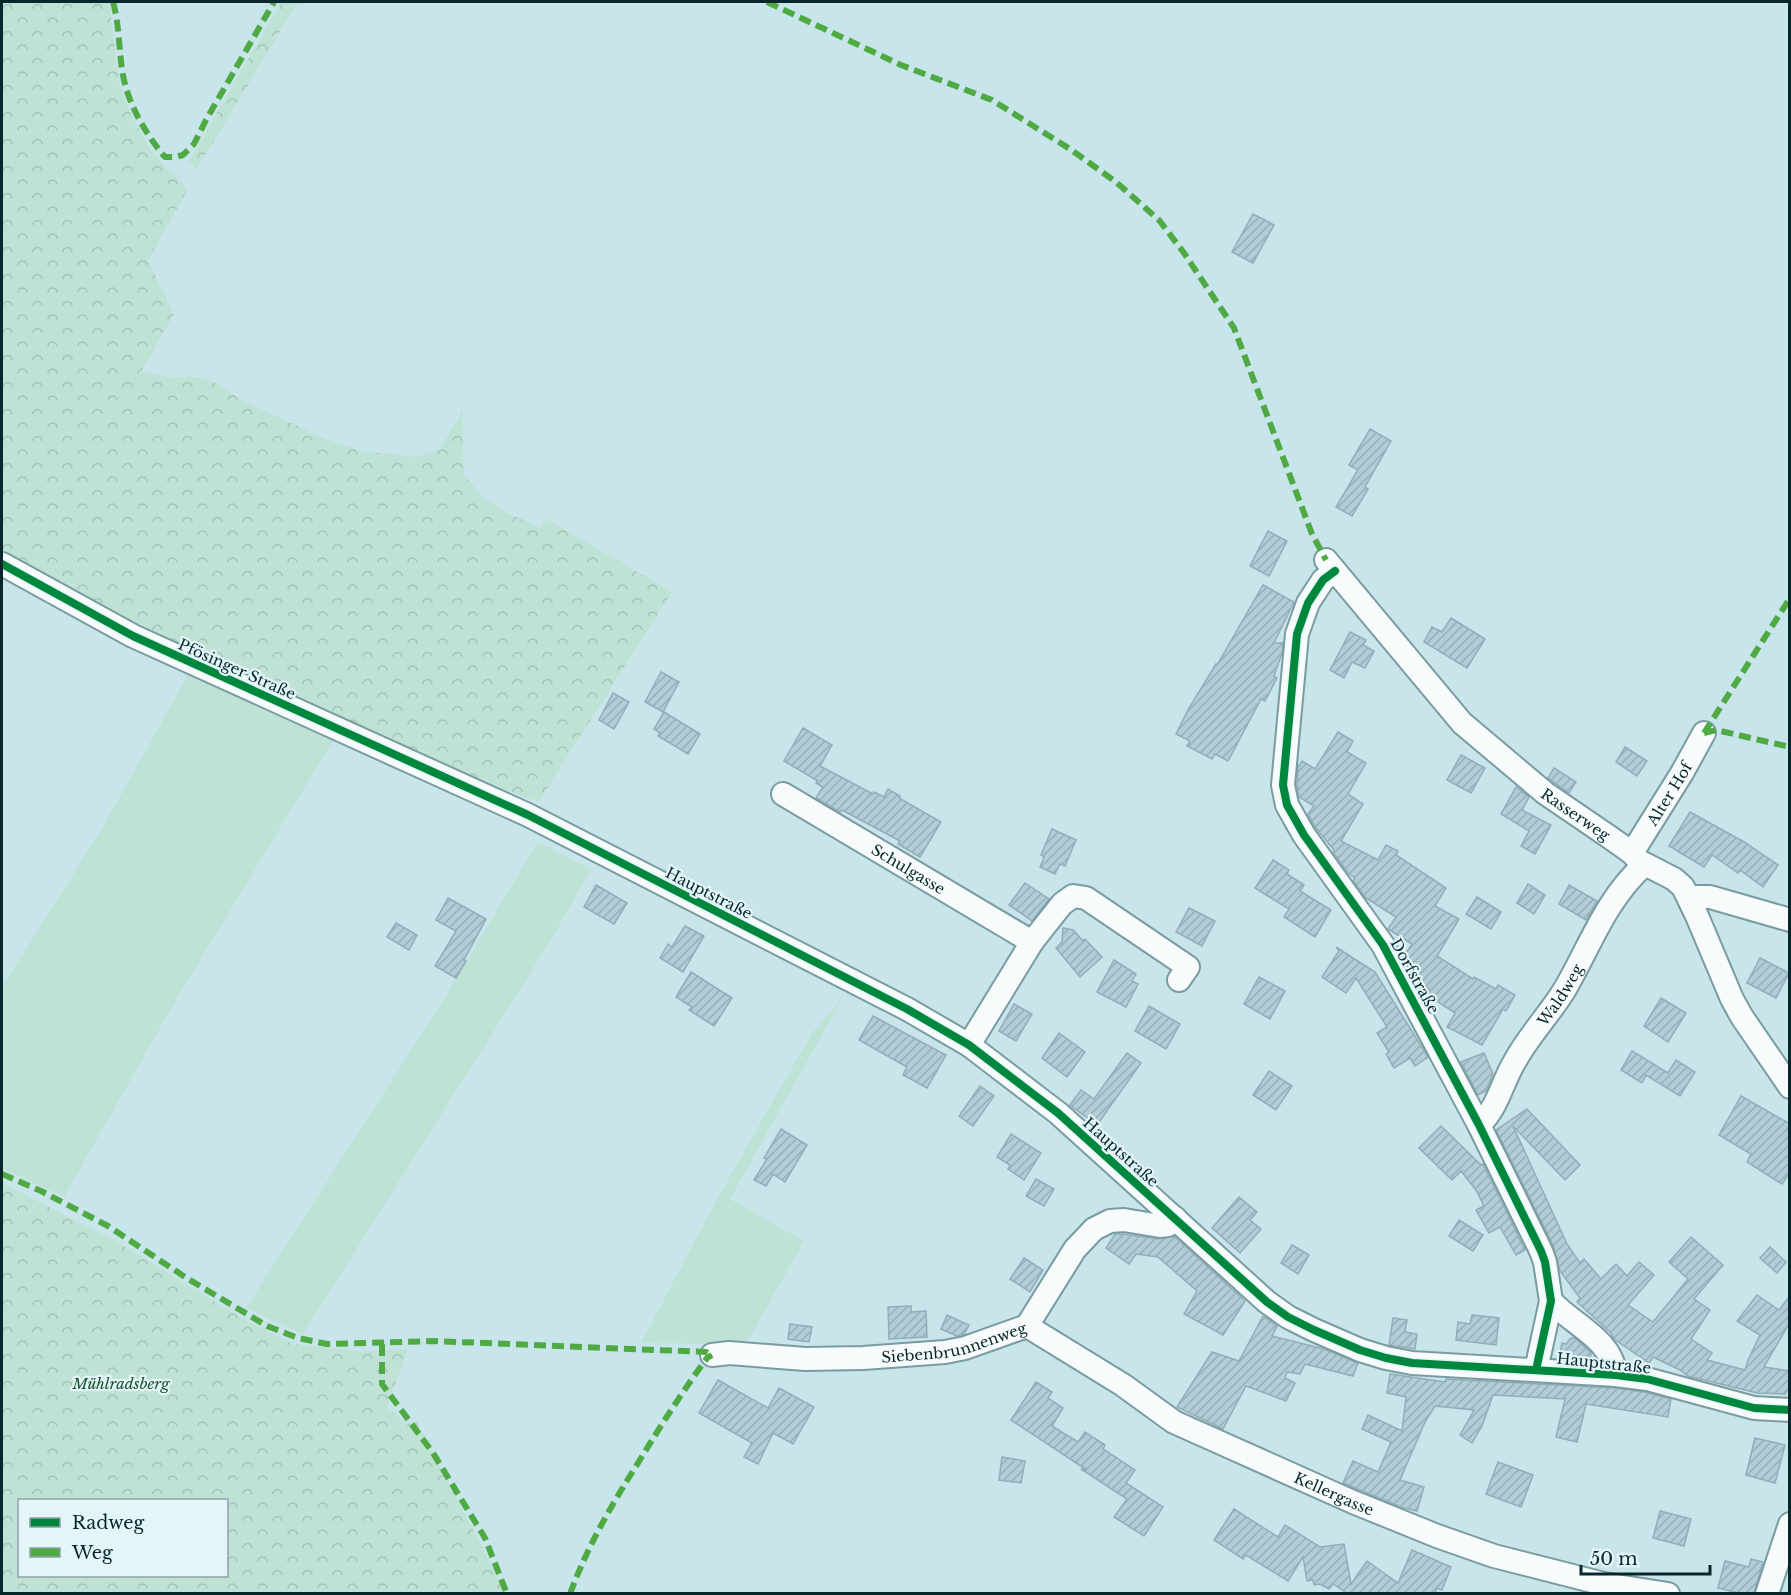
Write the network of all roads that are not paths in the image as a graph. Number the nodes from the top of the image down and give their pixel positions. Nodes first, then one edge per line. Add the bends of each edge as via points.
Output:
1 (2, 564) edge
2 (1330, 565) joint
3 (1704, 733) dead end
4 (467, 788) joint
5 (783, 794) dead end
6 (1638, 859) junction
7 (1689, 897) junction
8 (1790, 920) edge
9 (1032, 942) junction
10 (1179, 980) dead end
11 (969, 1045) junction
12 (1790, 1087) edge
13 (1479, 1125) junction
14 (1175, 1218) junction
15 (1551, 1301) junction
16 (1028, 1326) junction
17 (712, 1355) dead end
18 (1536, 1370) junction
19 (1616, 1375) junction
20 (1790, 1410) edge
21 (1790, 1524) edge
22 (1668, 1593) edge
23 (1767, 1593) edge

1 - 4 street, Pfösinger Straße via 133,636
2 - 6 street, Rasserweg via 1462,723 1545,793
2 - 13 street, Dorfstraße via 1308,603 1297,634 1283,785 1287,806 1304,836 1383,945
3 - 6 street, Alter Hof
4 - 11 street, Hauptstraße via 600,851
5 - 9 street, Schulgasse
6 - 7 street, Rasserweg via 1674,879
6 - 13 street, Waldweg via 1565,988 1518,1055 1488,1117
7 - 8 street via 1710,897
7 - 12 street, Rasserweg via 1732,999
9 - 10 street via 1062,904 1072,896 1086,898 1188,966
9 - 11 street
11 - 14 street, Hauptstraße via 1058,1113
13 - 15 street, Dorfstraße via 1545,1262
14 - 16 street, Siebenbrunnenweg via 1160,1226 1124,1220 1094,1228 1075,1249
14 - 18 street, Hauptstraße via 1278,1310 1360,1350 1412,1363
15 - 18 street, Dorfstraße
15 - 19 street via 1607,1350
16 - 17 street, Siebenbrunnenweg via 945,1352 805,1359
16 - 22 street, Kellergasse via 1174,1422 1353,1502 1494,1556 1604,1584
18 - 19 street, Hauptstraße
19 - 20 street, Hauptstraße via 1647,1379 1754,1408
21 - 23 street

